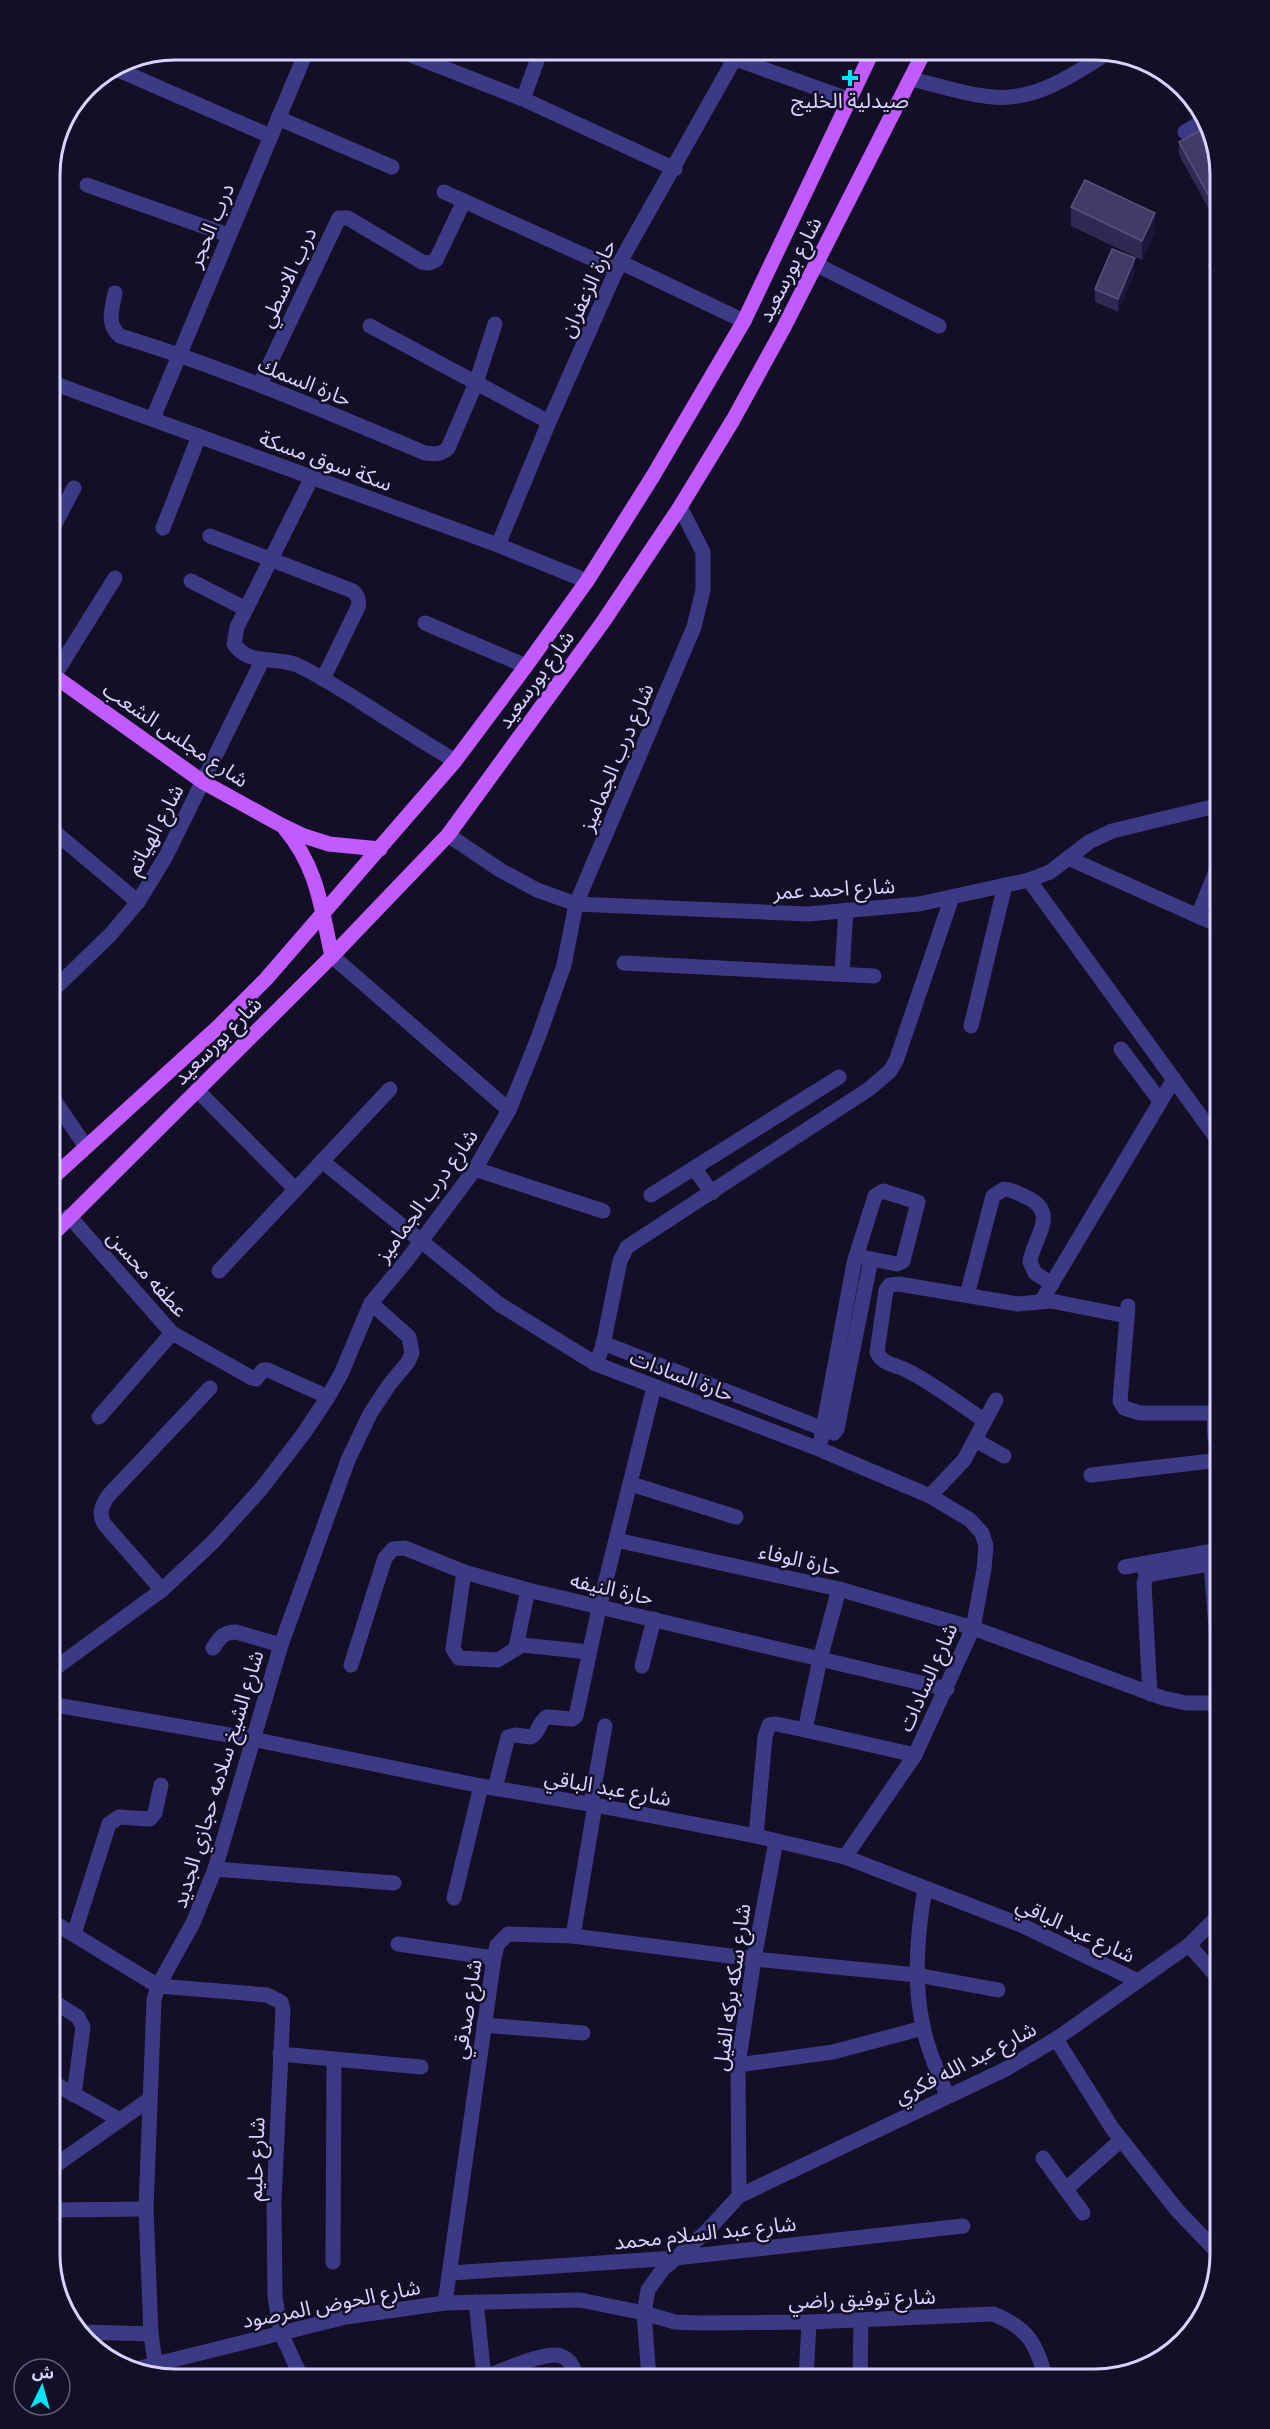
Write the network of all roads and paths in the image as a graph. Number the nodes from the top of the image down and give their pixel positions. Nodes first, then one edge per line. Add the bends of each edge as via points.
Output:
1 (303, 60) edge
2 (424, 60) edge
3 (537, 60) edge
4 (744, 60) edge
5 (753, 60) edge
6 (869, 60) edge
7 (920, 60) edge
8 (1094, 60) edge
9 (124, 72) edge
10 (911, 79) junction
11 (523, 99) junction
12 (851, 100) junction
13 (278, 118) junction
14 (1198, 124) edge
15 (1185, 132) dead end
16 (270, 136) junction
17 (392, 167) dead end
18 (675, 169) junction
19 (87, 185) dead end
20 (444, 192) dead end
21 (464, 201) junction
22 (228, 235) junction
23 (815, 264) junction
24 (619, 266) junction
25 (116, 293) dead end
26 (744, 321) junction
27 (495, 324) dead end
28 (370, 326) dead end
29 (939, 326) dead end
30 (179, 354) junction
31 (476, 383) junction
32 (260, 384) junction
33 (60, 385) edge
34 (153, 418) junction
35 (549, 422) junction
36 (200, 435) junction
37 (312, 477) junction
38 (74, 488) dead end
39 (680, 507) junction
40 (60, 514) edge
41 (163, 528) dead end
42 (210, 536) dead end
43 (498, 545) junction
44 (271, 559) junction
45 (115, 578) dead end
46 (191, 581) dead end
47 (587, 581) junction
48 (246, 609) junction
49 (425, 622) dead end
50 (262, 661) junction
51 (60, 663) edge
52 (526, 666) junction
53 (323, 679) junction
54 (60, 681) edge
55 (455, 761) junction
56 (203, 782) junction
57 (1210, 808) edge
58 (281, 825) junction
59 (448, 835) junction
60 (60, 836) edge
61 (380, 849) junction
62 (1068, 858) junction
63 (1029, 880) junction
64 (1005, 885) junction
65 (1210, 887) edge
66 (952, 897) junction
67 (138, 902) junction
68 (576, 904) junction
69 (846, 910) junction
70 (322, 915) junction
71 (1198, 916) junction
72 (1210, 921) edge
73 (332, 956) junction
74 (624, 963) dead end
75 (842, 974) junction
76 (874, 976) dead end
77 (60, 984) edge
78 (971, 1026) dead end
79 (1121, 1049) dead end
80 (839, 1077) dead end
81 (1173, 1079) junction
82 (824, 1086) junction
83 (390, 1089) dead end
84 (197, 1090) junction
85 (1160, 1101) junction
86 (841, 1108) junction
87 (60, 1109) edge
88 (509, 1110) junction
89 (1210, 1128) edge
90 (86, 1147) junction
91 (322, 1161) junction
92 (694, 1168) junction
93 (475, 1169) junction
94 (60, 1171) edge
95 (295, 1189) junction
96 (712, 1193) junction
97 (651, 1195) dead end
98 (603, 1211) dead end
99 (69, 1216) junction
100 (60, 1226) edge
101 (421, 1242) junction
102 (864, 1258) junction
103 (219, 1271) dead end
104 (1052, 1284) junction
105 (967, 1295) junction
106 (1042, 1300) junction
107 (371, 1303) junction
108 (172, 1333) junction
109 (603, 1343) junction
110 (596, 1364) junction
111 (654, 1387) junction
112 (210, 1388) dead end
113 (328, 1397) junction
114 (996, 1400) dead end
115 (1210, 1413) edge
116 (99, 1417) dead end
117 (985, 1421) junction
118 (823, 1430) junction
119 (975, 1440) junction
120 (819, 1449) junction
121 (1004, 1456) dead end
122 (1210, 1461) edge
123 (1091, 1475) dead end
124 (631, 1484) junction
125 (930, 1496) junction
126 (950, 1509) joint
127 (736, 1517) dead end
128 (616, 1540) junction
129 (1210, 1559) edge
130 (1125, 1567) dead end
131 (1144, 1569) junction
132 (464, 1572) junction
133 (839, 1589) junction
134 (162, 1590) junction
135 (528, 1590) junction
136 (599, 1608) junction
137 (654, 1619) junction
138 (973, 1629) junction
139 (281, 1645) junction
140 (516, 1647) junction
141 (213, 1648) dead end
142 (589, 1652) junction
143 (820, 1659) junction
144 (60, 1665) edge
145 (351, 1665) dead end
146 (642, 1666) dead end
147 (947, 1689) junction
148 (1150, 1694) junction
149 (1210, 1703) edge
150 (60, 1706) edge
151 (604, 1726) dead end
152 (805, 1730) junction
153 (252, 1740) junction
154 (915, 1755) junction
155 (161, 1785) dead end
156 (488, 1787) junction
157 (593, 1804) junction
158 (756, 1836) junction
159 (776, 1841) junction
160 (845, 1857) junction
161 (214, 1869) junction
162 (394, 1883) dead end
163 (925, 1889) junction
164 (454, 1898) dead end
165 (1210, 1925) edge
166 (60, 1926) edge
167 (74, 1934) junction
168 (573, 1936) junction
169 (398, 1944) dead end
170 (1189, 1945) junction
171 (494, 1958) junction
172 (754, 1959) junction
173 (1210, 1968) edge
174 (918, 1976) junction
175 (1138, 1981) junction
176 (158, 1986) junction
177 (998, 1990) dead end
178 (60, 2006) edge
179 (484, 2025) junction
180 (923, 2028) junction
181 (583, 2033) dead end
182 (1056, 2039) junction
183 (280, 2054) junction
184 (334, 2060) junction
185 (738, 2065) junction
186 (421, 2067) dead end
187 (60, 2086) edge
188 (74, 2094) junction
189 (947, 2096) junction
190 (150, 2099) junction
191 (120, 2120) junction
192 (1121, 2140) junction
193 (1043, 2158) dead end
194 (60, 2159) edge
195 (1066, 2189) junction
196 (738, 2196) junction
197 (146, 2209) junction
198 (60, 2210) edge
199 (1083, 2213) dead end
200 (963, 2226) dead end
201 (1210, 2245) edge
202 (675, 2258) junction
203 (333, 2262) dead end
204 (451, 2273) junction
205 (476, 2302) junction
206 (445, 2303) junction
207 (644, 2313) junction
208 (861, 2320) junction
209 (809, 2322) junction
210 (91, 2332) edge
211 (281, 2333) junction
212 (151, 2334) junction
213 (155, 2367) edge
214 (159, 2368) edge
215 (298, 2369) edge
216 (480, 2369) edge
217 (509, 2369) edge
218 (572, 2369) edge
219 (647, 2369) edge
220 (807, 2369) edge
221 (860, 2369) edge
222 (1043, 2369) edge

1 - 13 street, درب الحجر
2 - 11 street
3 - 11 street
4 - 18 street, حارة الزعفران
5 - 12 street
6 - 12 main road, شارع بورسعيد
7 - 10 main road, شارع بورسعيد
8 - 10 street via 1052,86 1025,95 995,98
9 - 16 street
10 - 23 main road, شارع بورسعيد
11 - 18 street
12 - 26 main road, شارع بورسعيد
13 - 16 street, درب الحجر
13 - 17 street
14 - 15 street
16 - 22 street, درب الحجر
18 - 24 street, حارة الزعفران
19 - 22 street
20 - 21 street
21 - 24 street
21 - 32 street, درب الاسطي via 436,260 429,263 348,218 339,218
22 - 30 street, درب الحجر
23 - 29 street
23 - 39 main road, شارع بورسعيد via 750,389
24 - 26 street
24 - 35 street, حارة الزعفران
25 - 30 street, حارة السمك via 110,320 120,336
26 - 47 main road, شارع بورسعيد
27 - 31 street
28 - 31 street
30 - 32 street, حارة السمك
30 - 34 street, درب الحجر
31 - 32 street, حارة السمك via 448,447 437,454 425,453
31 - 35 street
33 - 34 street, سكة سوق مسكة
34 - 36 street, سكة سوق مسكة
35 - 43 street, حارة الزعفران
36 - 37 street, سكة سوق مسكة
36 - 41 street
37 - 43 street, سكة سوق مسكة
37 - 44 street
38 - 40 street
39 - 59 main road, شارع بورسعيد via 603,622
39 - 68 street, شارع درب الجماميز via 703,552 703,590 696,618
42 - 44 street
43 - 47 street, سكة سوق مسكة
44 - 48 street
44 - 53 street via 357,595 358,607
45 - 51 street
46 - 48 street
47 - 52 main road, شارع بورسعيد
48 - 50 street via 234,644
49 - 52 street
50 - 53 street via 285,661
50 - 56 street, شارع الهياتم
52 - 55 main road, شارع بورسعيد
53 - 55 street
54 - 56 main road, شارع مجلس الشعب
55 - 61 main road, شارع بورسعيد
56 - 58 main road, شارع مجلس الشعب
56 - 67 street, شارع الهياتم
57 - 62 street, شارع احمد عمر via 1112,831
58 - 61 main road, شارع مجلس الشعب via 329,844
58 - 70 main road, شارع مجلس الشعب via 310,866 319,890
59 - 68 street, شارع احمد عمر via 537,890
59 - 73 main road, شارع بورسعيد
60 - 67 street
61 - 70 main road, شارع بورسعيد
62 - 63 street, شارع احمد عمر via 1050,872
62 - 71 street
63 - 64 street, شارع احمد عمر
63 - 81 street
64 - 66 street, شارع احمد عمر
64 - 78 street
65 - 71 street
66 - 69 street, شارع احمد عمر via 920,904
66 - 86 street via 896,1061 880,1081
67 - 77 street, شارع الهياتم via 102,944
68 - 69 street, شارع احمد عمر via 808,914
68 - 88 street, شارع درب الجماميز via 564,965
69 - 75 street
70 - 73 main road, شارع مجلس الشعب
70 - 90 main road, شارع بورسعيد via 251,995
71 - 72 street
73 - 84 main road, شارع بورسعيد
73 - 88 street
74 - 75 street
75 - 76 street
79 - 85 street
80 - 82 street
81 - 85 street
81 - 89 street
82 - 86 street
82 - 92 street
83 - 91 street
84 - 95 street
84 - 99 main road, شارع بورسعيد
85 - 104 street
86 - 96 street
87 - 90 street
88 - 93 street, شارع درب الجماميز
90 - 94 main road, شارع بورسعيد
91 - 95 street
91 - 101 street, حارة السادات
92 - 96 street
92 - 97 street
93 - 98 street
93 - 101 street, شارع درب الجماميز
95 - 103 street
96 - 109 street via 627,1247 620,1261
99 - 100 main road, شارع بورسعيد
99 - 108 street, عطفه محسن
101 - 107 street, شارع درب الجماميز
101 - 110 street, حارة السادات via 499,1304
102 - 102 street via 876,1193 883,1191 915,1200 918,1205 903,1261 897,1264
102 - 118 street via 837,1429 832,1433
104 - 105 street via 1035,1273 1030,1263 1043,1225 1040,1204 1004,1189 993,1196
104 - 106 street
105 - 106 street via 1018,1304
105 - 117 street via 891,1285 886,1290 877,1352 883,1362 909,1372
106 - 115 street via 1127,1311 1120,1401 1124,1408 1140,1413
107 - 113 street, شارع درب الجماميز
107 - 139 street, شارع الشيخ سلامه حجازي الجديد via 409,1337 411,1353 370,1414 348,1460
108 - 113 street, عطفه محسن via 252,1378 268,1370
108 - 116 street
109 - 110 street
109 - 118 street
110 - 111 street, حارة السادات
111 - 120 street, حارة السادات
111 - 124 street
112 - 134 street via 101,1506 105,1525
113 - 134 street, شارع درب الجماميز via 261,1489
114 - 117 street
117 - 119 street
118 - 120 street
119 - 121 street
119 - 125 street via 964,1460
120 - 125 street, حارة السادات
122 - 123 street
124 - 127 street
124 - 128 street
125 - 126 street, حارة السادات
126 - 138 street, شارع السادات via 970,1520 982,1533 986,1546
128 - 133 street, حارة الوفاء
128 - 136 street
129 - 131 street
130 - 131 street
131 - 148 street
132 - 135 street, حارة النيفه
132 - 140 street via 453,1649 456,1656 498,1660
132 - 145 street, حارة النيفه via 405,1548 388,1553
133 - 138 street, حارة الوفاء
133 - 143 street
134 - 144 street, شارع درب الجماميز
135 - 136 street, حارة النيفه
135 - 140 street
136 - 137 street, حارة النيفه
136 - 142 street
137 - 143 street, حارة النيفه
137 - 146 street
138 - 147 street, شارع السادات
138 - 148 street, حارة الوفاء
139 - 141 street via 229,1632
139 - 153 street, شارع الشيخ سلامه حجازي الجديد
140 - 142 street
142 - 156 street via 575,1717 547,1717 531,1737 508,1737
143 - 147 street, حارة النيفه
143 - 152 street
147 - 154 street, شارع السادات
148 - 149 street, حارة الوفاء via 1186,1703
150 - 153 street, شارع عبد الباقي
151 - 157 street
152 - 154 street
152 - 158 street via 776,1724 766,1730
153 - 156 street, شارع عبد الباقي
153 - 161 street, شارع الشيخ سلامه حجازي الجديد
154 - 160 street, شارع السادات
155 - 167 street via 150,1819 119,1818 109,1824
156 - 157 street, شارع عبد الباقي
156 - 164 street
157 - 158 street, شارع عبد الباقي
157 - 168 street
158 - 159 street, شارع عبد الباقي
159 - 160 street, شارع عبد الباقي
159 - 172 street, شارع سكه بركه الفيل
160 - 163 street, شارع عبد الباقي
161 - 162 street
161 - 176 street, شارع الشيخ سلامه حجازي الجديد via 193,1923
163 - 174 street
163 - 175 street, شارع عبد الباقي via 1021,1924
165 - 170 street, شارع عبد الله فكري
166 - 167 street
167 - 176 street
168 - 171 street, شارع صدقي via 508,1934 497,1945
168 - 172 street, شارع صدقي
169 - 171 street
170 - 173 street
170 - 175 street, شارع عبد الله فكري
171 - 179 street, شارع صدقي
172 - 174 street, شارع صدقي
172 - 185 street, شارع سكه بركه الفيل
174 - 177 street, شارع صدقي
174 - 180 street
175 - 182 street, شارع عبد الله فكري
176 - 183 street, شارع حليم via 267,1995 280,2002
176 - 190 street, شارع الشيخ سلامه حجازي الجديد via 154,2000
178 - 188 street via 78,2017 83,2027
179 - 181 street
179 - 204 street, شارع صدقي
180 - 185 street via 833,2052
180 - 189 street
182 - 189 street, شارع عبد الله فكري via 1006,2069
182 - 192 street
183 - 184 street
183 - 211 street, شارع حليم via 273,2253
184 - 186 street
184 - 203 street
185 - 196 street, شارع سكه بركه الفيل
187 - 188 street
188 - 191 street
189 - 196 street, شارع عبد الله فكري
190 - 191 street
190 - 197 street, شارع الشيخ سلامه حجازي الجديد
191 - 194 street
192 - 195 street
192 - 201 street
193 - 195 street
195 - 199 street
196 - 202 street via 706,2232
197 - 198 street
197 - 212 street, شارع الشيخ سلامه حجازي الجديد
200 - 202 street, شارع عبد السلام محمد
202 - 204 street, شارع عبد السلام محمد
202 - 207 street via 648,2290
204 - 206 street, شارع صدقي
205 - 206 street, شارع الحوض المرصود
205 - 207 street, شارع الحوض المرصود via 580,2300
205 - 216 street
206 - 211 street, شارع الحوض المرصود via 346,2317
207 - 209 street, شارع توفيق راضي via 675,2322
207 - 219 street
208 - 209 street, شارع توفيق راضي
208 - 221 street
208 - 222 street, شارع توفيق راضي via 993,2314 1026,2333 1037,2349
209 - 220 street
210 - 212 street
211 - 214 street, شارع الحوض المرصود
211 - 215 street, شارع حليم
212 - 213 street, شارع الشيخ سلامه حجازي الجديد
217 - 218 street via 553,2355 561,2356

